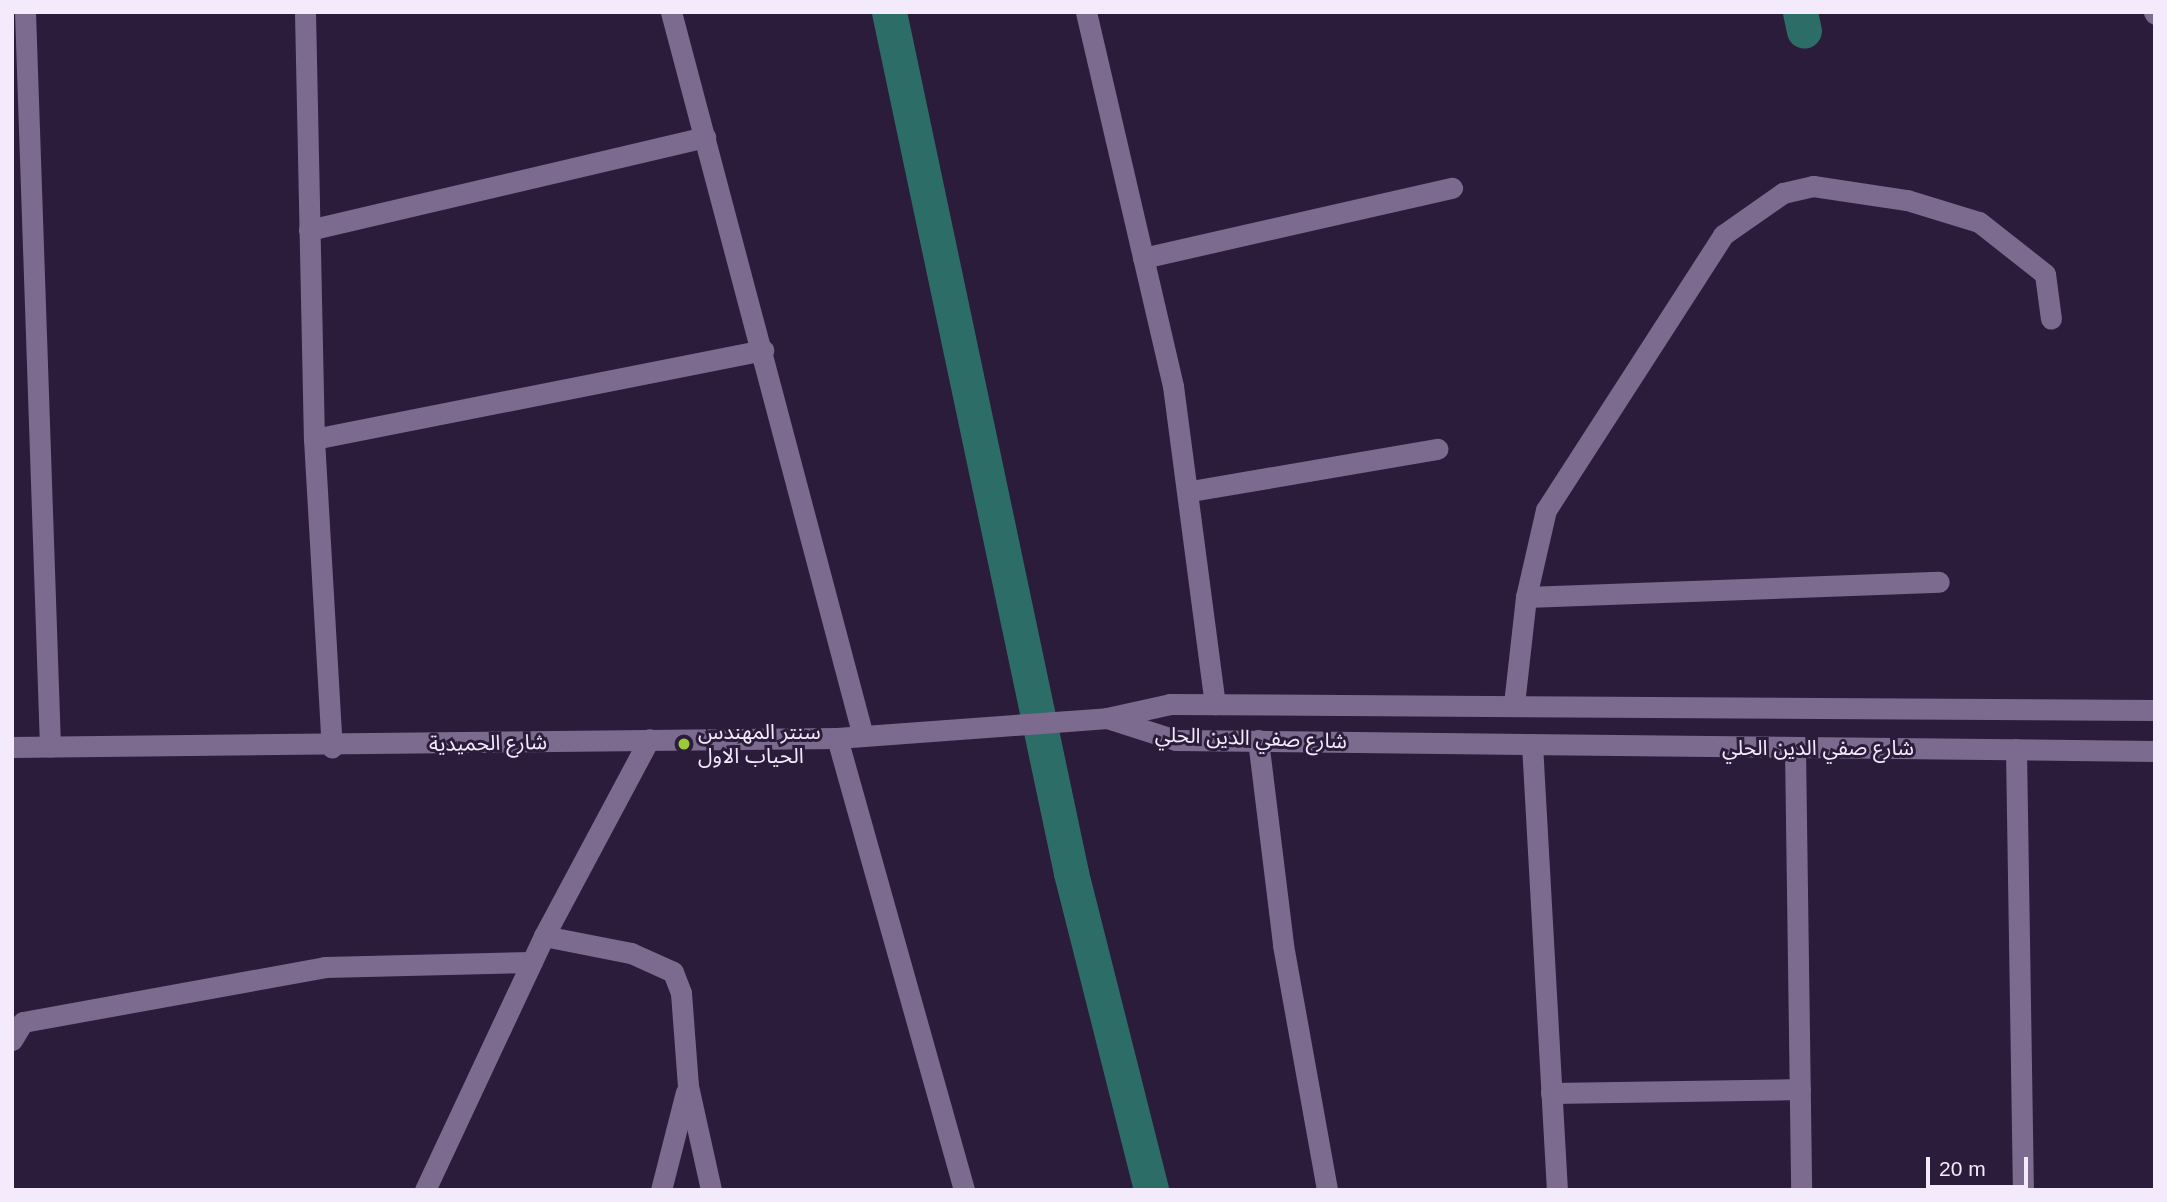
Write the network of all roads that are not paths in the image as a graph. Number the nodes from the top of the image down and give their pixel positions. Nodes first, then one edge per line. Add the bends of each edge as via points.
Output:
1 (25, 12) edge
2 (305, 12) edge
3 (671, 12) edge
4 (1086, 12) edge
5 (705, 137) junction
6 (1452, 188) dead end
7 (309, 230) junction
8 (1143, 258) junction
9 (2051, 319) dead end
10 (763, 350) junction
11 (314, 439) junction
12 (1437, 449) dead end
13 (1191, 491) junction
14 (1939, 582) dead end
15 (1526, 597) junction
16 (1215, 704) junction
17 (1514, 704) junction
18 (2155, 710) edge
19 (1107, 718) junction
20 (863, 736) junction
21 (837, 738) junction
22 (649, 740) junction
23 (1258, 740) junction
24 (1531, 744) junction
25 (50, 747) junction
26 (332, 747) junction
27 (1794, 748) junction
28 (2016, 749) junction
29 (15, 751) edge
30 (2155, 751) edge
31 (544, 936) junction
32 (532, 962) junction
33 (18, 1019) edge
34 (12, 1041) edge
35 (688, 1086) junction
36 (1800, 1089) junction
37 (1551, 1093) junction
38 (425, 1190) edge
39 (661, 1190) edge
40 (711, 1190) edge
41 (964, 1190) edge
42 (1327, 1190) edge
43 (1557, 1190) edge
44 (1801, 1190) edge
45 (2023, 1190) edge

1 - 25 street
2 - 7 street
3 - 5 street
4 - 8 street
5 - 7 street
5 - 10 street
6 - 8 street
7 - 11 street
8 - 13 street
9 - 15 street via 2045,274 1979,222 1907,200 1813,186 1783,193 1723,235 1554,498
10 - 11 street
10 - 20 street
11 - 26 street
12 - 13 street
13 - 16 street
14 - 15 street
15 - 17 street
16 - 17 street, شارع صفي الدين الحلي
16 - 19 street, شارع صفي الدين الحلي via 1148,707
17 - 18 street, شارع صفي الدين الحلي
19 - 20 street, شارع الحميدية
19 - 23 street, شارع صفي الدين الحلي via 1152,737
20 - 21 street, شارع الحميدية
21 - 22 street, شارع الحميدية
21 - 41 street
22 - 26 street, شارع الحميدية
22 - 31 street
23 - 24 street, شارع صفي الدين الحلي
23 - 42 street via 1283,945
24 - 27 street, شارع صفي الدين الحلي
24 - 37 street
25 - 26 street, شارع الحميدية
25 - 29 street, شارع الحميدية
27 - 28 street, شارع صفي الدين الحلي
27 - 36 street
28 - 30 street, شارع صفي الدين الحلي
28 - 45 street
31 - 32 street
31 - 35 street via 631,953 673,972 681,993
32 - 33 street via 325,967
32 - 38 street
33 - 34 street
35 - 39 street
35 - 40 street
36 - 37 street
36 - 44 street
37 - 43 street

